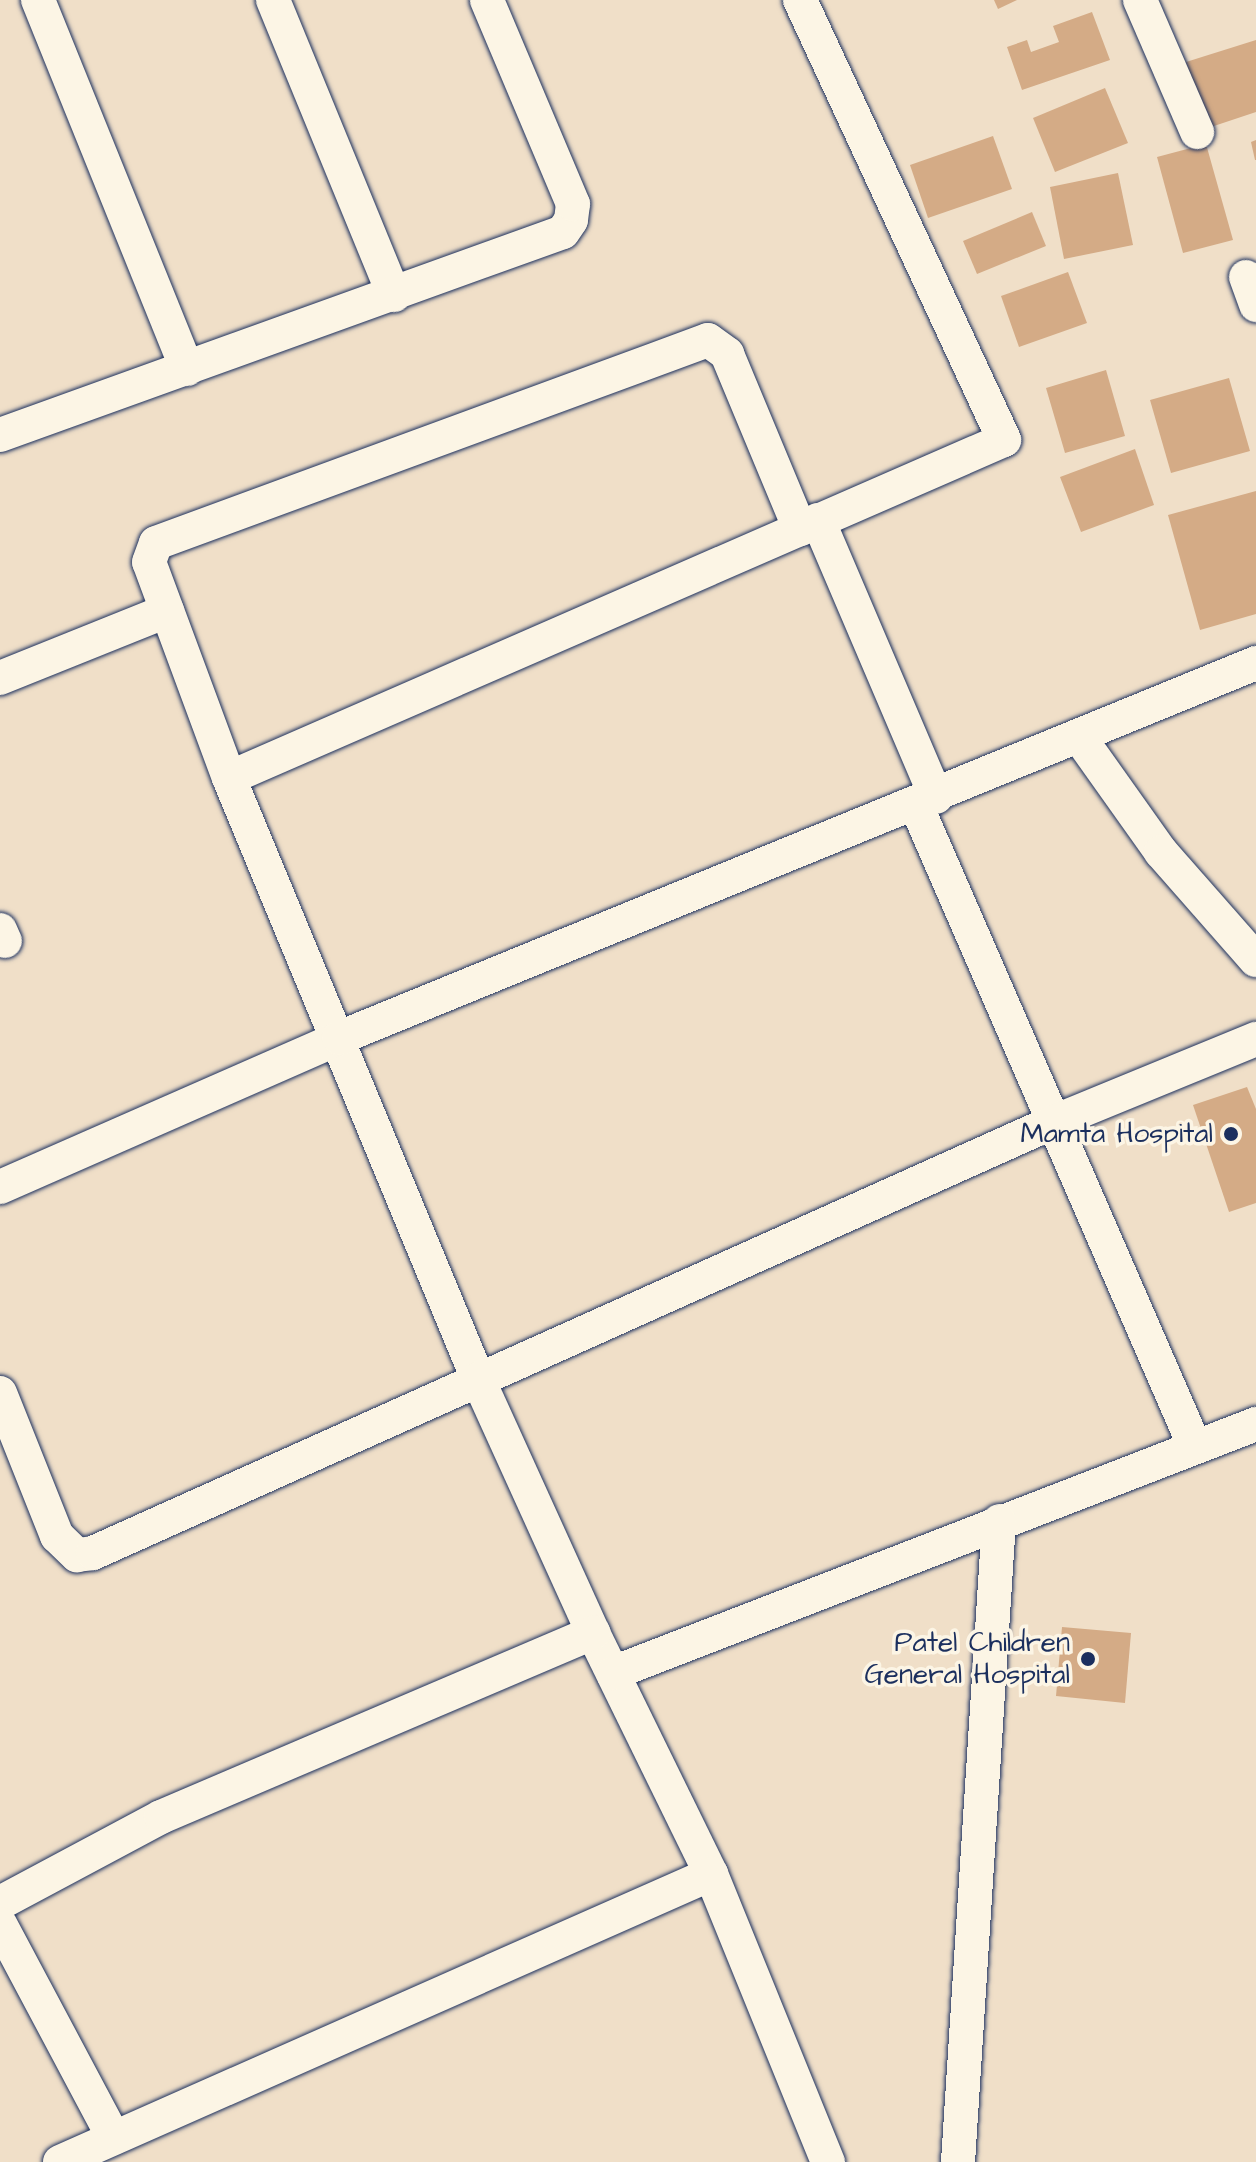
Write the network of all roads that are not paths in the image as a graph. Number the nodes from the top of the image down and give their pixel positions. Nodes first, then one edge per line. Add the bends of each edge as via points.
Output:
1 (38, 0) edge
2 (273, 0) edge
3 (487, 0) edge
4 (800, 0) edge
5 (1140, 0) edge
6 (1197, 132) dead end
7 (394, 295) junction
8 (187, 369) junction
9 (0, 435) edge
10 (809, 524) junction
11 (167, 611) junction
12 (1256, 663) edge
13 (0, 678) edge
14 (1080, 738) junction
15 (229, 778) junction
16 (926, 801) junction
17 (1256, 960) edge
18 (339, 1038) junction
19 (1256, 1039) edge
20 (1051, 1123) junction
21 (0, 1187) edge
22 (478, 1379) junction
23 (0, 1393) edge
24 (1256, 1424) edge
25 (1195, 1447) junction
26 (999, 1521) junction
27 (593, 1633) junction
28 (613, 1673) junction
29 (711, 1874) junction
30 (0, 1903) edge
31 (0, 1924) edge
32 (114, 2138) junction
33 (60, 2162) edge
34 (828, 2162) edge
35 (958, 2162) edge

1 - 8 street
2 - 7 street
3 - 7 street via 573,204 571,220 545,241
4 - 10 street via 1004,440
5 - 6 street
7 - 8 street
8 - 9 street
10 - 11 street via 727,354 708,340 156,543 149,562
10 - 15 street
10 - 16 street
11 - 13 street
11 - 15 street
12 - 14 street
14 - 16 street
14 - 17 street via 1161,852
15 - 18 street
16 - 18 street
16 - 20 street
18 - 21 street
18 - 22 street
19 - 20 street
20 - 22 street
20 - 25 street
22 - 23 street via 93,1553 77,1555 57,1536
22 - 27 street
24 - 25 street
25 - 26 street
26 - 28 street
26 - 35 street
27 - 28 street
27 - 30 street via 161,1817
28 - 29 street
29 - 32 street
29 - 34 street
31 - 32 street
32 - 33 street

